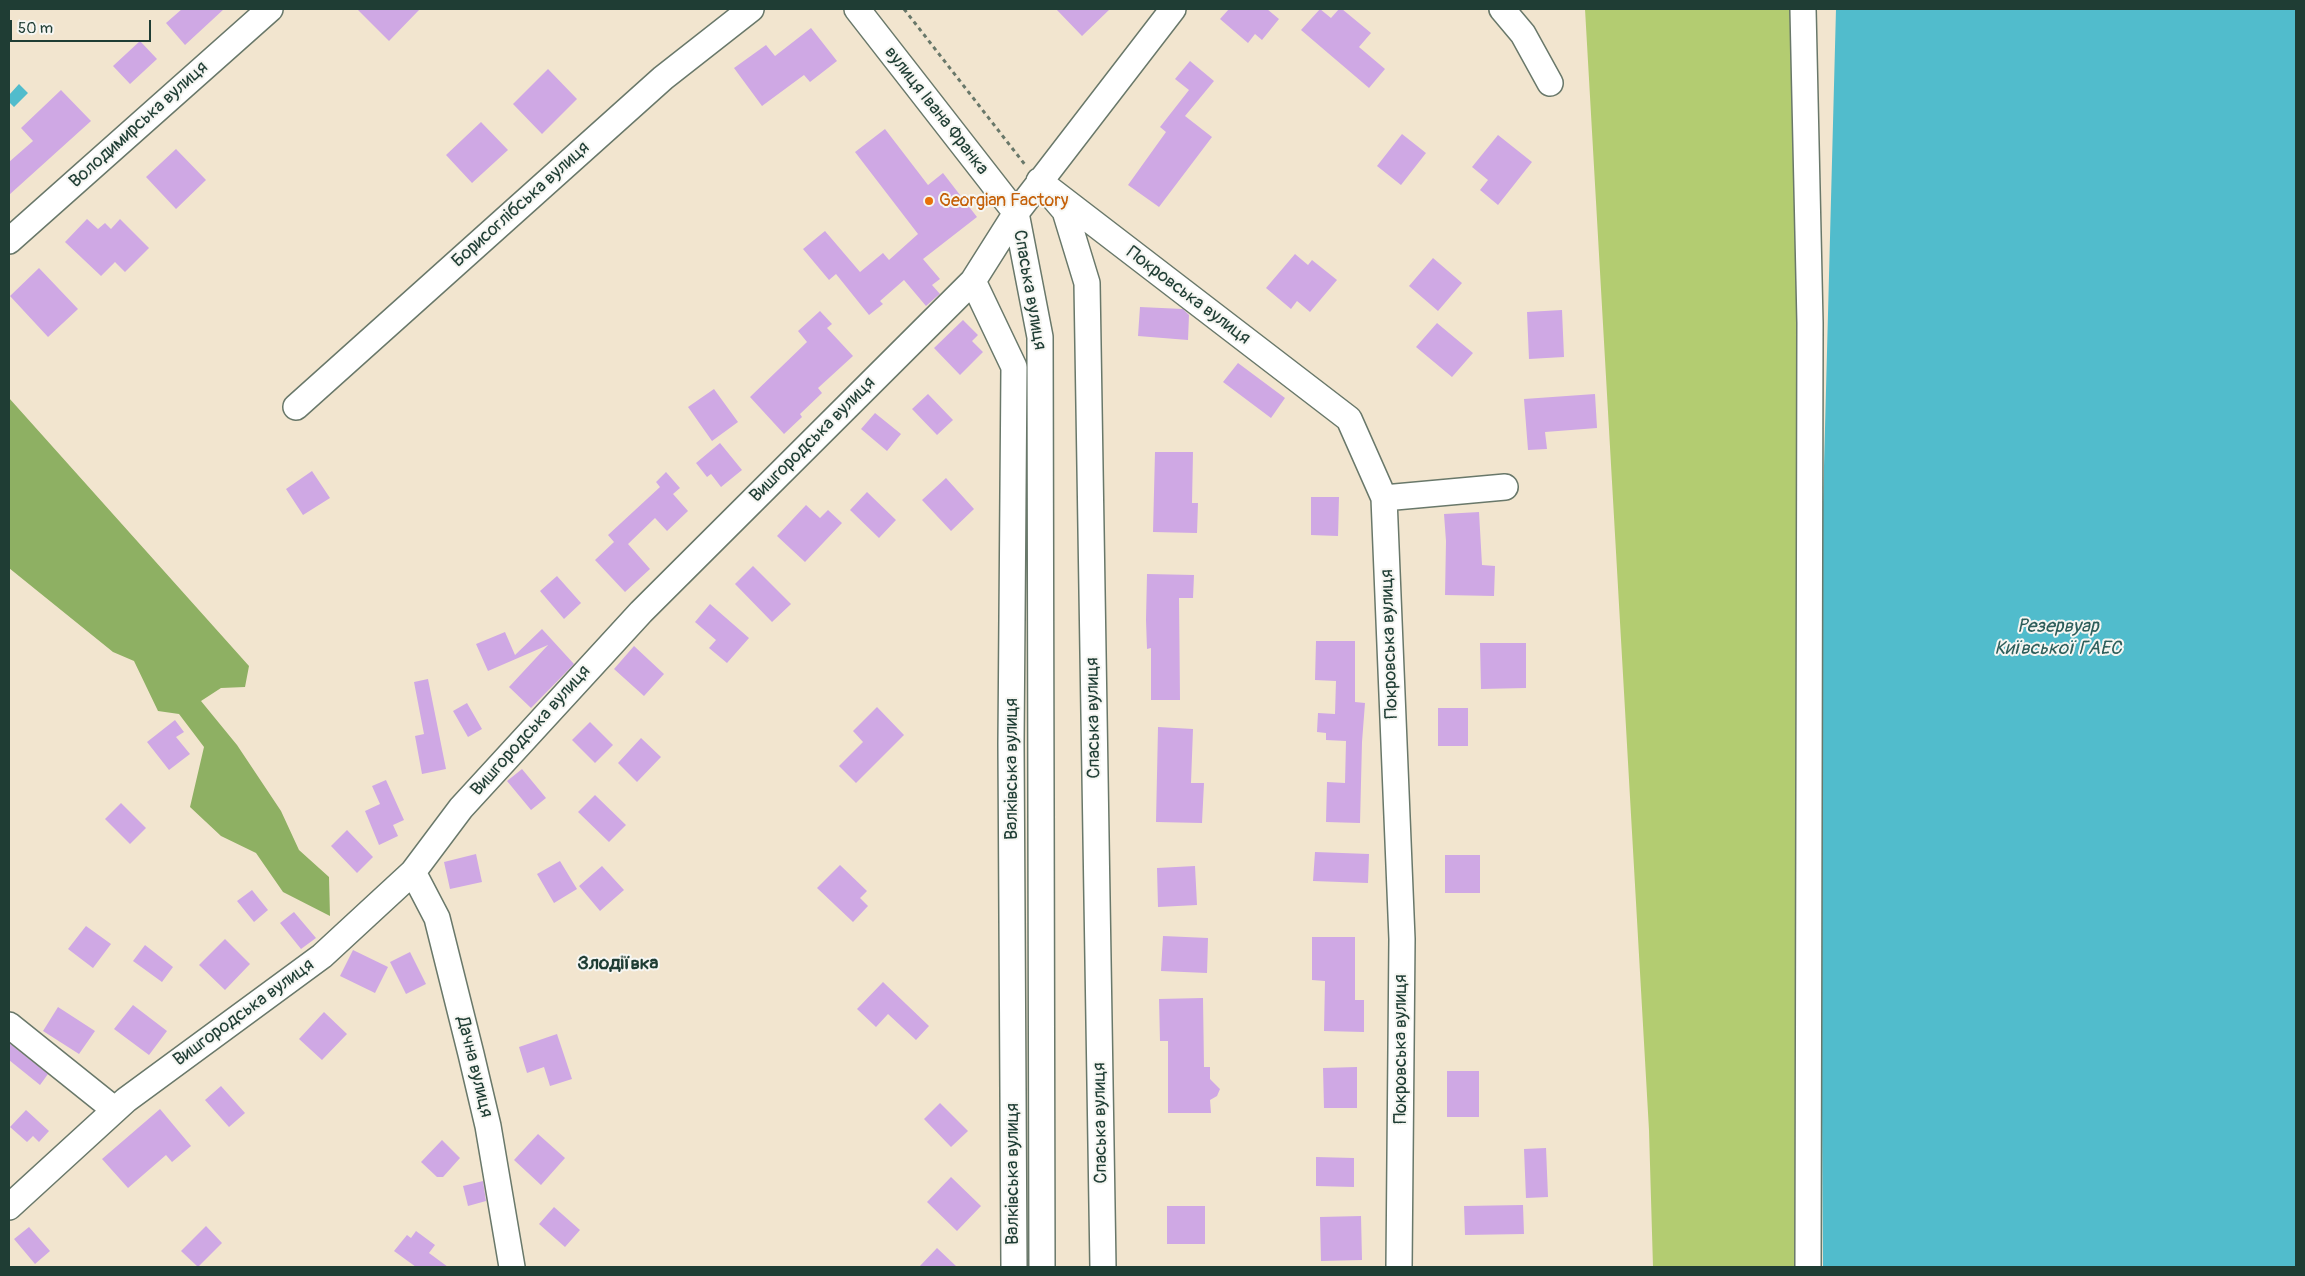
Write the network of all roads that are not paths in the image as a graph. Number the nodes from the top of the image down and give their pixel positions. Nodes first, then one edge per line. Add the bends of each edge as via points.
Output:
1 (270, 9) edge
2 (751, 9) edge
3 (857, 9) edge
4 (1173, 9) edge
5 (1502, 9) edge
6 (1804, 9) edge
7 (1550, 82) dead end
8 (1039, 181) junction
9 (1016, 213) junction
10 (9, 241) edge
11 (973, 281) junction
12 (296, 407) dead end
13 (1505, 487) dead end
14 (1384, 498) junction
15 (1040, 511) junction
16 (1014, 512) junction
17 (413, 872) junction
18 (9, 1025) edge
19 (115, 1110) junction
20 (1042, 1114) junction
21 (1013, 1115) junction
22 (9, 1207) edge
23 (512, 1267) edge
24 (1014, 1267) edge
25 (1042, 1267) edge
26 (1103, 1267) edge
27 (1399, 1267) edge
28 (1808, 1267) edge

1 - 10 street, Володимирська вулиця
2 - 12 street, Борисоглібська вулиця via 663,78
3 - 9 street, вулиця Івана Франка
4 - 8 street, Вишгородська вулиця
5 - 7 street via 1523,34
6 - 28 street via 1810,323
8 - 9 street, Вишгородська вулиця
8 - 14 street, Покровська вулиця via 1349,419
8 - 26 street, Спаська вулиця via 1065,211 1087,283
9 - 11 street, Вишгородська вулиця
9 - 15 street, Спаська вулиця via 1040,337
11 - 16 street, Валківська вулиця via 1014,367
11 - 17 street, Вишгородська вулиця via 641,612 461,808
13 - 14 street
14 - 27 street, Покровська вулиця via 1402,939
15 - 16 street
15 - 20 street, Спаська вулиця
16 - 21 street, Валківська вулиця
17 - 19 street, Вишгородська вулиця via 322,956
17 - 23 street, Дачна вулиця via 437,918 469,1045 488,1126
18 - 19 street
19 - 22 street, Вишгородська вулиця
20 - 21 street
20 - 25 street, Спаська вулиця
21 - 24 street, Валківська вулиця

